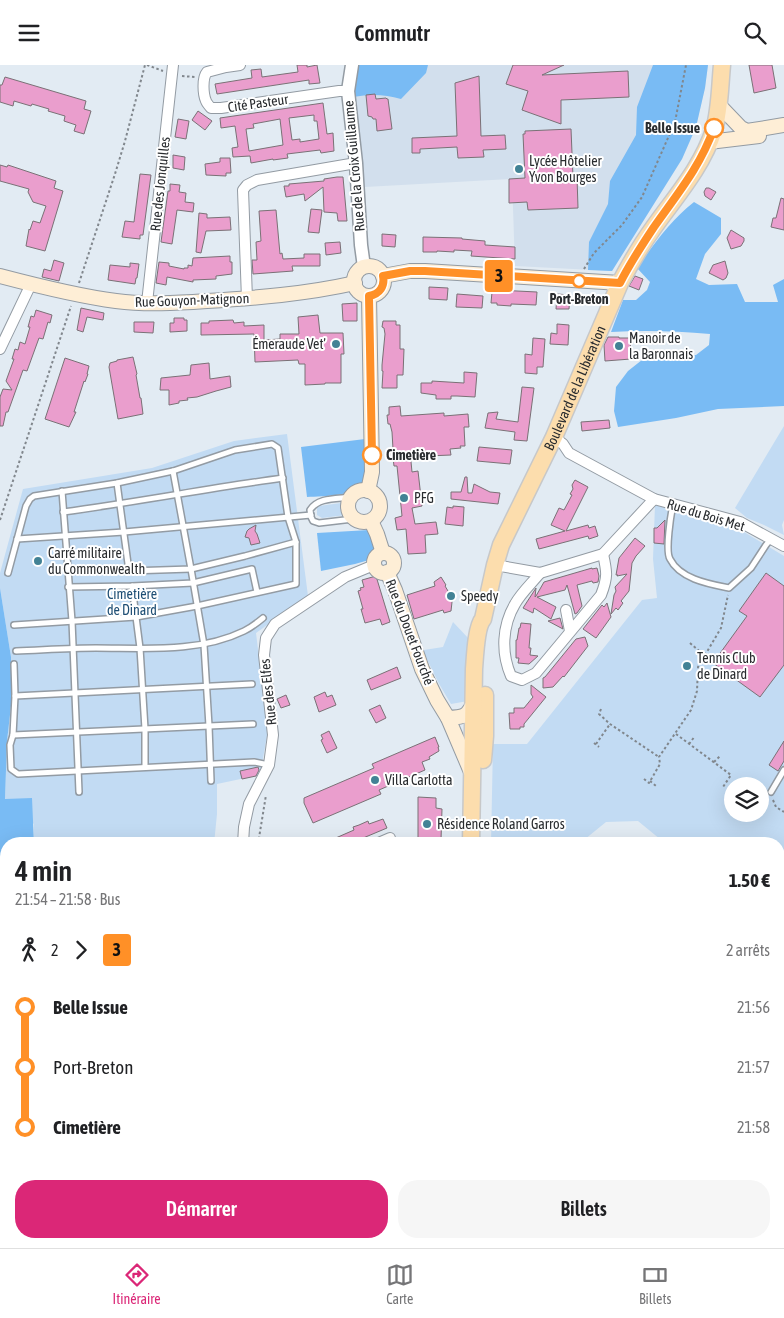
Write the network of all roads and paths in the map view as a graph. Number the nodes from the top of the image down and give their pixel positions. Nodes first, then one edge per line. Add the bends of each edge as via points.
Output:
1 (145, 65) edge
2 (173, 65) edge
3 (240, 65) edge
4 (352, 65) edge
5 (686, 65) edge
6 (722, 65) edge
7 (348, 91) junction
8 (718, 104) junction
9 (784, 125) edge
10 (784, 131) edge
11 (709, 142) junction
12 (356, 163) junction
13 (364, 267) junction
14 (0, 276) edge
15 (383, 276) junction
16 (581, 281) junction
17 (355, 283) junction
18 (620, 283) junction
19 (31, 284) junction
20 (74, 294) junction
21 (369, 296) junction
22 (247, 299) junction
23 (147, 303) junction
24 (0, 349) edge
25 (552, 443) junction
26 (173, 471) junction
27 (283, 478) junction
28 (117, 483) junction
29 (62, 491) junction
30 (368, 491) junction
31 (178, 495) junction
32 (351, 497) junction
33 (654, 499) junction
34 (120, 504) junction
35 (673, 504) junction
36 (63, 512) junction
37 (311, 515) junction
38 (288, 517) junction
39 (353, 519) junction
40 (0, 520) edge
41 (371, 521) junction
42 (184, 526) junction
43 (124, 531) junction
44 (65, 536) junction
45 (18, 539) junction
46 (771, 539) junction
47 (296, 542) junction
48 (784, 546) edge
49 (383, 553) junction
50 (603, 554) junction
51 (374, 565) junction
52 (495, 565) junction
53 (191, 569) junction
54 (67, 571) junction
55 (129, 571) junction
56 (387, 572) junction
57 (8, 573) dead end
58 (540, 573) junction
59 (194, 583) junction
60 (132, 586) junction
61 (68, 587) junction
62 (728, 588) junction
63 (257, 592) junction
64 (198, 606) junction
65 (566, 609) dead end
66 (136, 617) junction
67 (263, 618) dead end
68 (483, 619) junction
69 (72, 621) junction
70 (14, 625) dead end
71 (570, 631) junction
72 (690, 643) dead end
73 (204, 645) junction
74 (73, 648) junction
75 (140, 648) junction
76 (16, 651) dead end
77 (705, 656) junction
78 (14, 663) dead end
79 (252, 684) dead end
80 (207, 686) junction
81 (142, 690) junction
82 (75, 693) junction
83 (15, 696) junction
84 (474, 703) junction
85 (601, 709) dead end
86 (448, 718) junction
87 (253, 724) dead end
88 (610, 724) junction
89 (209, 726) junction
90 (145, 729) junction
91 (77, 732) junction
92 (676, 734) junction
93 (13, 735) junction
94 (695, 736) dead end
95 (478, 742) junction
96 (689, 744) junction
97 (599, 747) dead end
98 (721, 755) dead end
99 (659, 757) junction
100 (714, 763) junction
101 (211, 764) junction
102 (269, 765) junction
103 (145, 767) junction
104 (78, 771) junction
105 (784, 771) edge
106 (472, 773) junction
107 (644, 779) dead end
108 (211, 781) dead end
109 (650, 781) junction
110 (656, 786) dead end
111 (723, 787) dead end
112 (79, 792) dead end
113 (771, 792) joint
114 (266, 793) dead end
115 (784, 812) edge
116 (243, 837) edge
117 (259, 837) edge
118 (471, 837) edge
119 (482, 837) edge

1 - 20 path via 115,174
2 - 23 street, Rue des Jonquilles
3 - 7 street, Cité Pasteur via 205,74 206,101 211,108
4 - 7 street, Rue de la Croix Guillaume
5 - 16 path via 675,122 642,197 622,225 594,253 583,270
6 - 8 main road, Boulevard de la Libération
7 - 12 street, Rue de la Croix Guillaume
8 - 9 main road via 747,131
8 - 11 main road, Boulevard de la Libération
10 - 11 main road
11 - 18 main road, Boulevard de la Libération
12 - 13 street, Rue de la Croix Guillaume
12 - 22 street via 257,180 243,190
13 - 15 main road via 373,267
13 - 17 main road via 357,273
14 - 19 main road, Rue Gouyon-Matignon
15 - 16 main road via 425,271
15 - 21 main road via 381,289
16 - 18 main road
17 - 21 main road via 358,290
17 - 22 main road, Rue Gouyon-Matignon
18 - 25 main road, Boulevard de la Libération
19 - 20 main road, Rue Gouyon-Matignon
19 - 24 street
20 - 23 main road, Rue Gouyon-Matignon
20 - 40 path
21 - 30 main road via 372,472
22 - 23 main road, Rue Gouyon-Matignon
25 - 33 street, Rue du Bois Met via 563,444 569,453
25 - 52 main road, Boulevard de la Libération via 501,545
26 - 27 lane via 234,450 272,444 278,448
26 - 28 lane
26 - 31 lane
27 - 31 lane
27 - 38 lane
28 - 29 lane
28 - 34 lane
29 - 36 lane
29 - 45 lane via 34,495 30,499
30 - 32 main road via 357,492
30 - 41 main road via 375,495 379,505 378,513
31 - 34 lane
31 - 42 lane
32 - 37 lane via 321,501 310,509
32 - 39 main road via 348,509
33 - 35 street, Rue du Bois Met
33 - 50 street, Rue du Bois Met
34 - 36 lane
34 - 43 lane
35 - 46 street, Rue du Bois Met via 740,523
35 - 62 lane via 668,558 679,571
36 - 44 lane
37 - 38 lane
37 - 39 lane via 313,521 319,523
38 - 42 lane
38 - 47 lane
39 - 41 main road
41 - 49 main road
42 - 43 lane
42 - 53 lane
43 - 44 lane
43 - 55 lane
44 - 45 lane
44 - 54 lane
45 - 57 lane
46 - 48 street, Rue du Bois Met
46 - 62 lane via 751,568
47 - 53 lane
47 - 63 lane via 296,584
49 - 51 main road via 377,556
49 - 56 main road via 394,561
50 - 58 street
50 - 71 street via 606,582 601,595
51 - 56 main road via 377,571
51 - 102 street, Rue des Elfes via 345,577 275,624 266,638 264,655 273,735
52 - 58 street
52 - 68 main road, Boulevard de la Libération
53 - 55 lane
53 - 59 lane
54 - 55 lane
54 - 61 lane
56 - 86 main road, Rue du Douet Fourché via 422,669
58 - 71 street via 515,604 505,628 504,651 511,676 522,685
59 - 60 lane
59 - 63 lane via 252,569
59 - 64 lane
60 - 61 lane
60 - 66 lane
61 - 69 lane
62 - 77 path via 721,628
63 - 64 lane
64 - 66 lane
64 - 73 lane
65 - 71 street
66 - 69 lane
66 - 75 lane
67 - 73 lane via 246,631
68 - 84 main road, Boulevard de la Libération via 474,669
68 - 95 main road, Boulevard de la Libération via 487,623 485,736
69 - 70 lane
69 - 74 lane
72 - 77 path
73 - 75 lane
73 - 80 lane
74 - 75 lane
74 - 76 lane
74 - 82 lane
75 - 81 lane
77 - 92 path via 698,667 697,691 691,710
78 - 83 lane
79 - 80 lane
80 - 81 lane
80 - 89 lane
81 - 82 lane
81 - 90 lane
82 - 83 lane
82 - 91 lane
83 - 93 lane
84 - 86 main road via 464,717
84 - 95 main road, Boulevard de la Libération
85 - 88 path via 599,714
86 - 95 main road, Rue du Douet Fourché
86 - 106 main road, Rue du Douet Fourché
87 - 89 lane
88 - 97 path via 595,744
88 - 99 path
89 - 90 lane
89 - 101 lane
90 - 91 lane
90 - 103 lane
91 - 93 lane
91 - 104 lane
92 - 96 path
92 - 99 path
93 - 104 lane via 11,769 18,774
94 - 96 path
95 - 106 main road, Boulevard de la Libération
95 - 119 main road, Boulevard de la Libération
96 - 100 path
98 - 100 path
99 - 109 path via 660,764
100 - 111 path via 731,775
101 - 102 lane via 254,762
101 - 103 lane
101 - 108 lane
102 - 116 street, Rue des Elfes via 249,804
103 - 104 lane
104 - 112 lane
105 - 113 lane
106 - 118 main road, Boulevard de la Libération
107 - 109 path
109 - 110 path
113 - 115 path via 776,807
114 - 117 path

